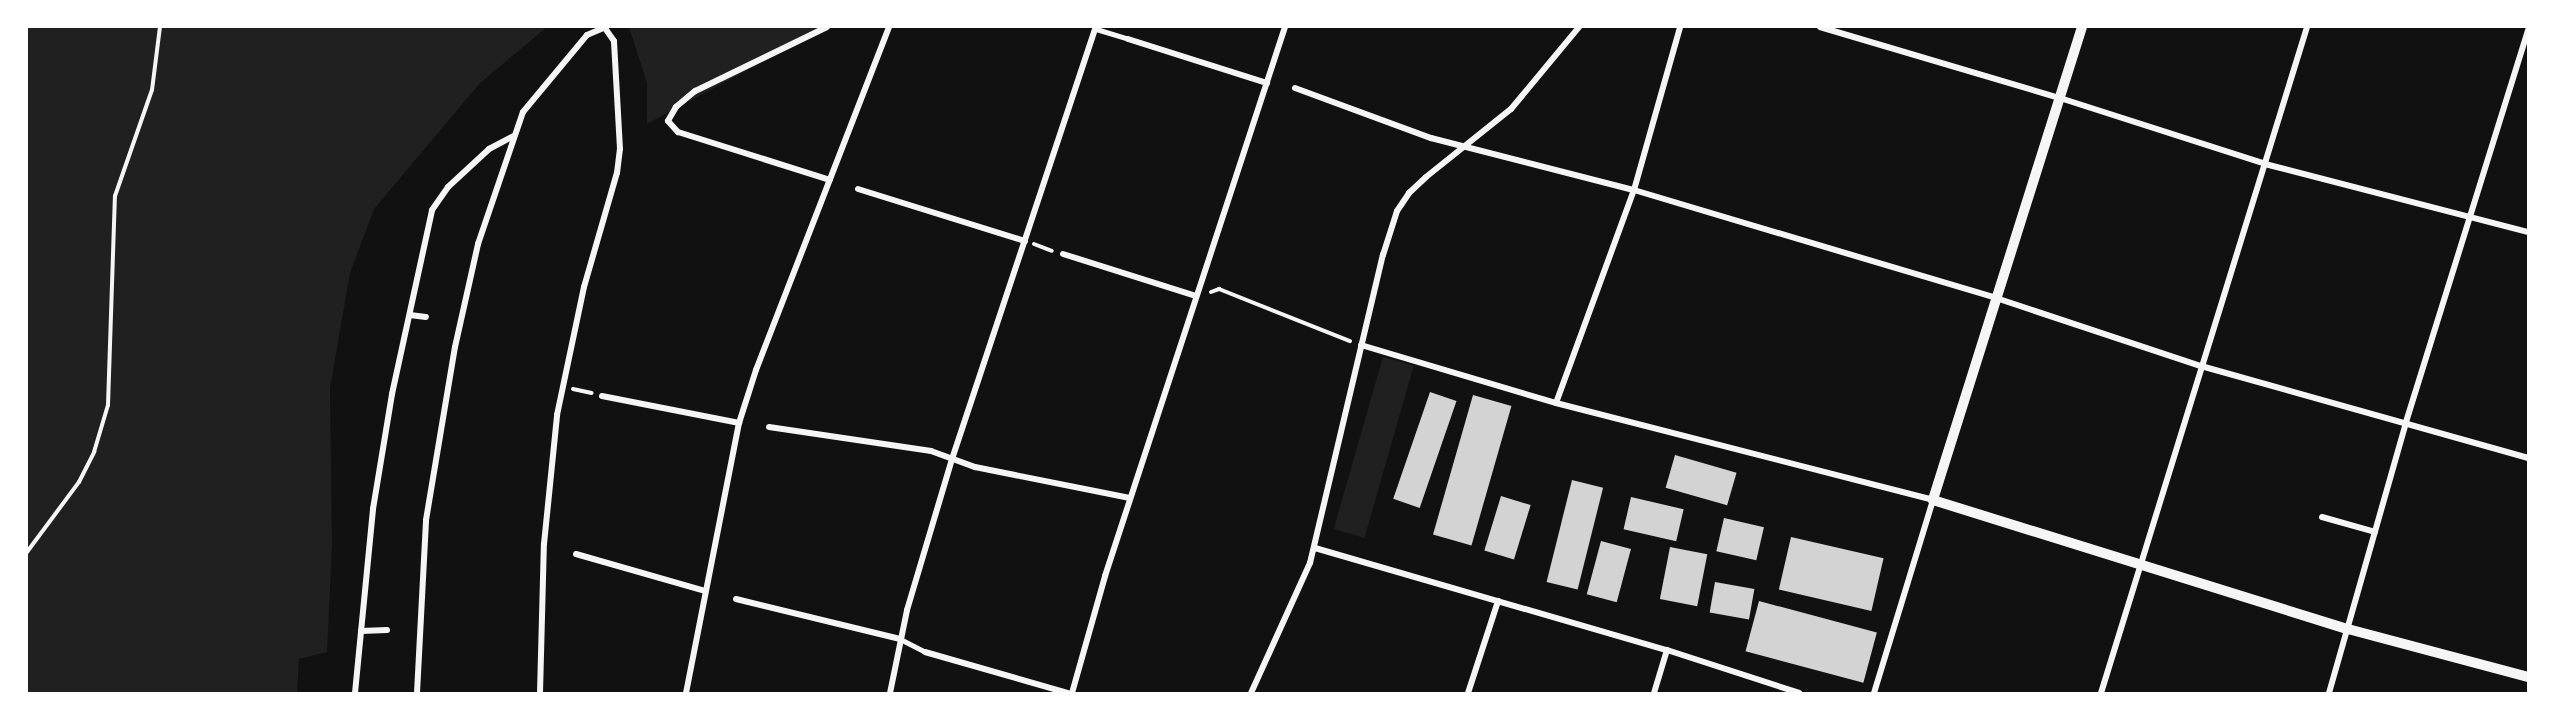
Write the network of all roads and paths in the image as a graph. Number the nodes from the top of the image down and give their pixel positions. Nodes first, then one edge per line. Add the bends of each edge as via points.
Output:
1 (160, 27) edge
2 (826, 27) edge
3 (890, 27) edge
4 (1285, 27) edge
5 (1579, 27) edge
6 (1680, 27) edge
7 (1820, 27) edge
8 (2082, 27) edge
9 (2307, 27) edge
10 (606, 28) edge
11 (1096, 28) edge
12 (2528, 30) edge
13 (1128, 39) joint
14 (1267, 83) junction
15 (1295, 88) dead end
16 (2060, 98) junction
17 (513, 135) junction
18 (1466, 148) junction
19 (2265, 164) junction
20 (830, 180) junction
21 (858, 189) dead end
22 (1634, 190) junction
23 (2471, 218) junction
24 (2528, 232) edge
25 (1025, 242) junction
26 (1063, 254) joint
27 (1196, 296) junction
28 (1996, 298) junction
29 (410, 315) junction
30 (426, 317) dead end
31 (1361, 345) junction
32 (2201, 366) junction
33 (562, 386) junction
34 (602, 396) joint
35 (1556, 403) junction
36 (2406, 422) junction
37 (739, 423) junction
38 (769, 427) dead end
39 (2528, 458) edge
40 (952, 459) junction
41 (1130, 498) junction
42 (1933, 500) junction
43 (2322, 517) dead end
44 (2375, 532) junction
45 (1315, 548) junction
46 (27, 552) edge
47 (576, 554) dead end
48 (2140, 567) junction
49 (705, 591) junction
50 (736, 599) dead end
51 (1498, 601) junction
52 (2348, 629) junction
53 (387, 630) dead end
54 (361, 631) junction
55 (900, 639) junction
56 (1667, 650) junction
57 (925, 652) joint
58 (2528, 677) edge
59 (355, 693) edge
60 (417, 693) edge
61 (540, 693) edge
62 (686, 693) edge
63 (890, 693) edge
64 (1068, 693) edge
65 (1072, 693) edge
66 (1251, 693) edge
67 (1468, 693) edge
68 (1654, 693) edge
69 (1799, 693) edge
70 (1874, 693) edge
71 (2101, 693) edge
72 (2328, 693) edge

1 - 46 path via 153,90 115,196 108,405 80,482
2 - 20 street via 695,91 669,117 669,126
3 - 20 street
4 - 14 street
5 - 18 street via 1511,110
6 - 22 street
7 - 16 street
8 - 16 street
9 - 19 street
10 - 17 street via 587,35 549,75 523,112
10 - 33 street via 614,41 620,149
11 - 13 street
11 - 25 street
12 - 23 street
13 - 14 street
14 - 27 street
15 - 18 street via 1357,113
16 - 19 street
16 - 28 street
17 - 29 street via 489,149 438,196
17 - 60 street via 478,244 436,455 426,520
18 - 22 street
18 - 31 street via 1409,193 1397,211
19 - 23 street
19 - 32 street
20 - 37 street
21 - 25 street
22 - 28 street
22 - 35 street
23 - 24 street
23 - 36 street
25 - 26 path
25 - 40 street
26 - 27 street
27 - 31 path via 1219,289
27 - 41 street
28 - 32 street
28 - 42 street
29 - 30 street
29 - 54 street via 373,509
31 - 35 street
31 - 45 street
32 - 36 street
32 - 48 street
33 - 34 path
33 - 61 street via 543,544
34 - 37 street
35 - 42 street
36 - 39 street
36 - 44 street
37 - 49 street
38 - 40 street via 931,451
40 - 41 street via 975,468
40 - 55 street
41 - 65 street
42 - 48 street
42 - 70 street
43 - 44 street
44 - 52 street
45 - 51 street
45 - 66 street
47 - 49 street
48 - 52 street
48 - 71 street
49 - 62 street
50 - 55 street
51 - 56 street
51 - 67 street
52 - 58 street
52 - 72 street
53 - 54 street
54 - 59 street
55 - 57 street
55 - 63 street
56 - 68 street
56 - 69 street
57 - 64 street

